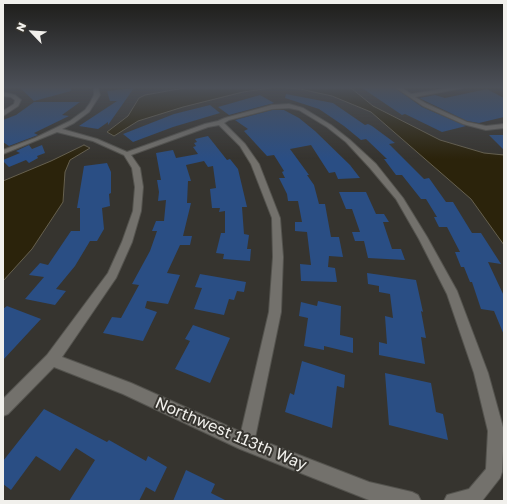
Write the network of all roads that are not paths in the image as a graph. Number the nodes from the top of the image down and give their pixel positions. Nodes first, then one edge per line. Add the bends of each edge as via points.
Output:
1 (86, 112) edge
2 (255, 112) edge
3 (306, 112) edge
4 (438, 112) edge
5 (220, 123) junction
6 (504, 126) edge
7 (57, 130) junction
8 (3, 152) edge
9 (127, 154) junction
10 (52, 360) junction
11 (3, 409) edge
12 (246, 443) junction
13 (412, 501) edge
14 (453, 501) edge

1 - 7 street
2 - 5 street
3 - 14 street via 348,141 399,198 453,294 481,374 496,431 494,472 474,497
4 - 6 street via 465,123 486,128
5 - 9 street via 207,124
5 - 12 street via 243,145 255,164 276,218 278,257 275,312
7 - 8 street
7 - 9 street via 95,140
9 - 10 street via 136,168 139,187 137,211 127,242 112,275
10 - 11 street
10 - 12 street, Northwest 113th Way via 126,388
12 - 13 street, Northwest 113th Way via 369,491

